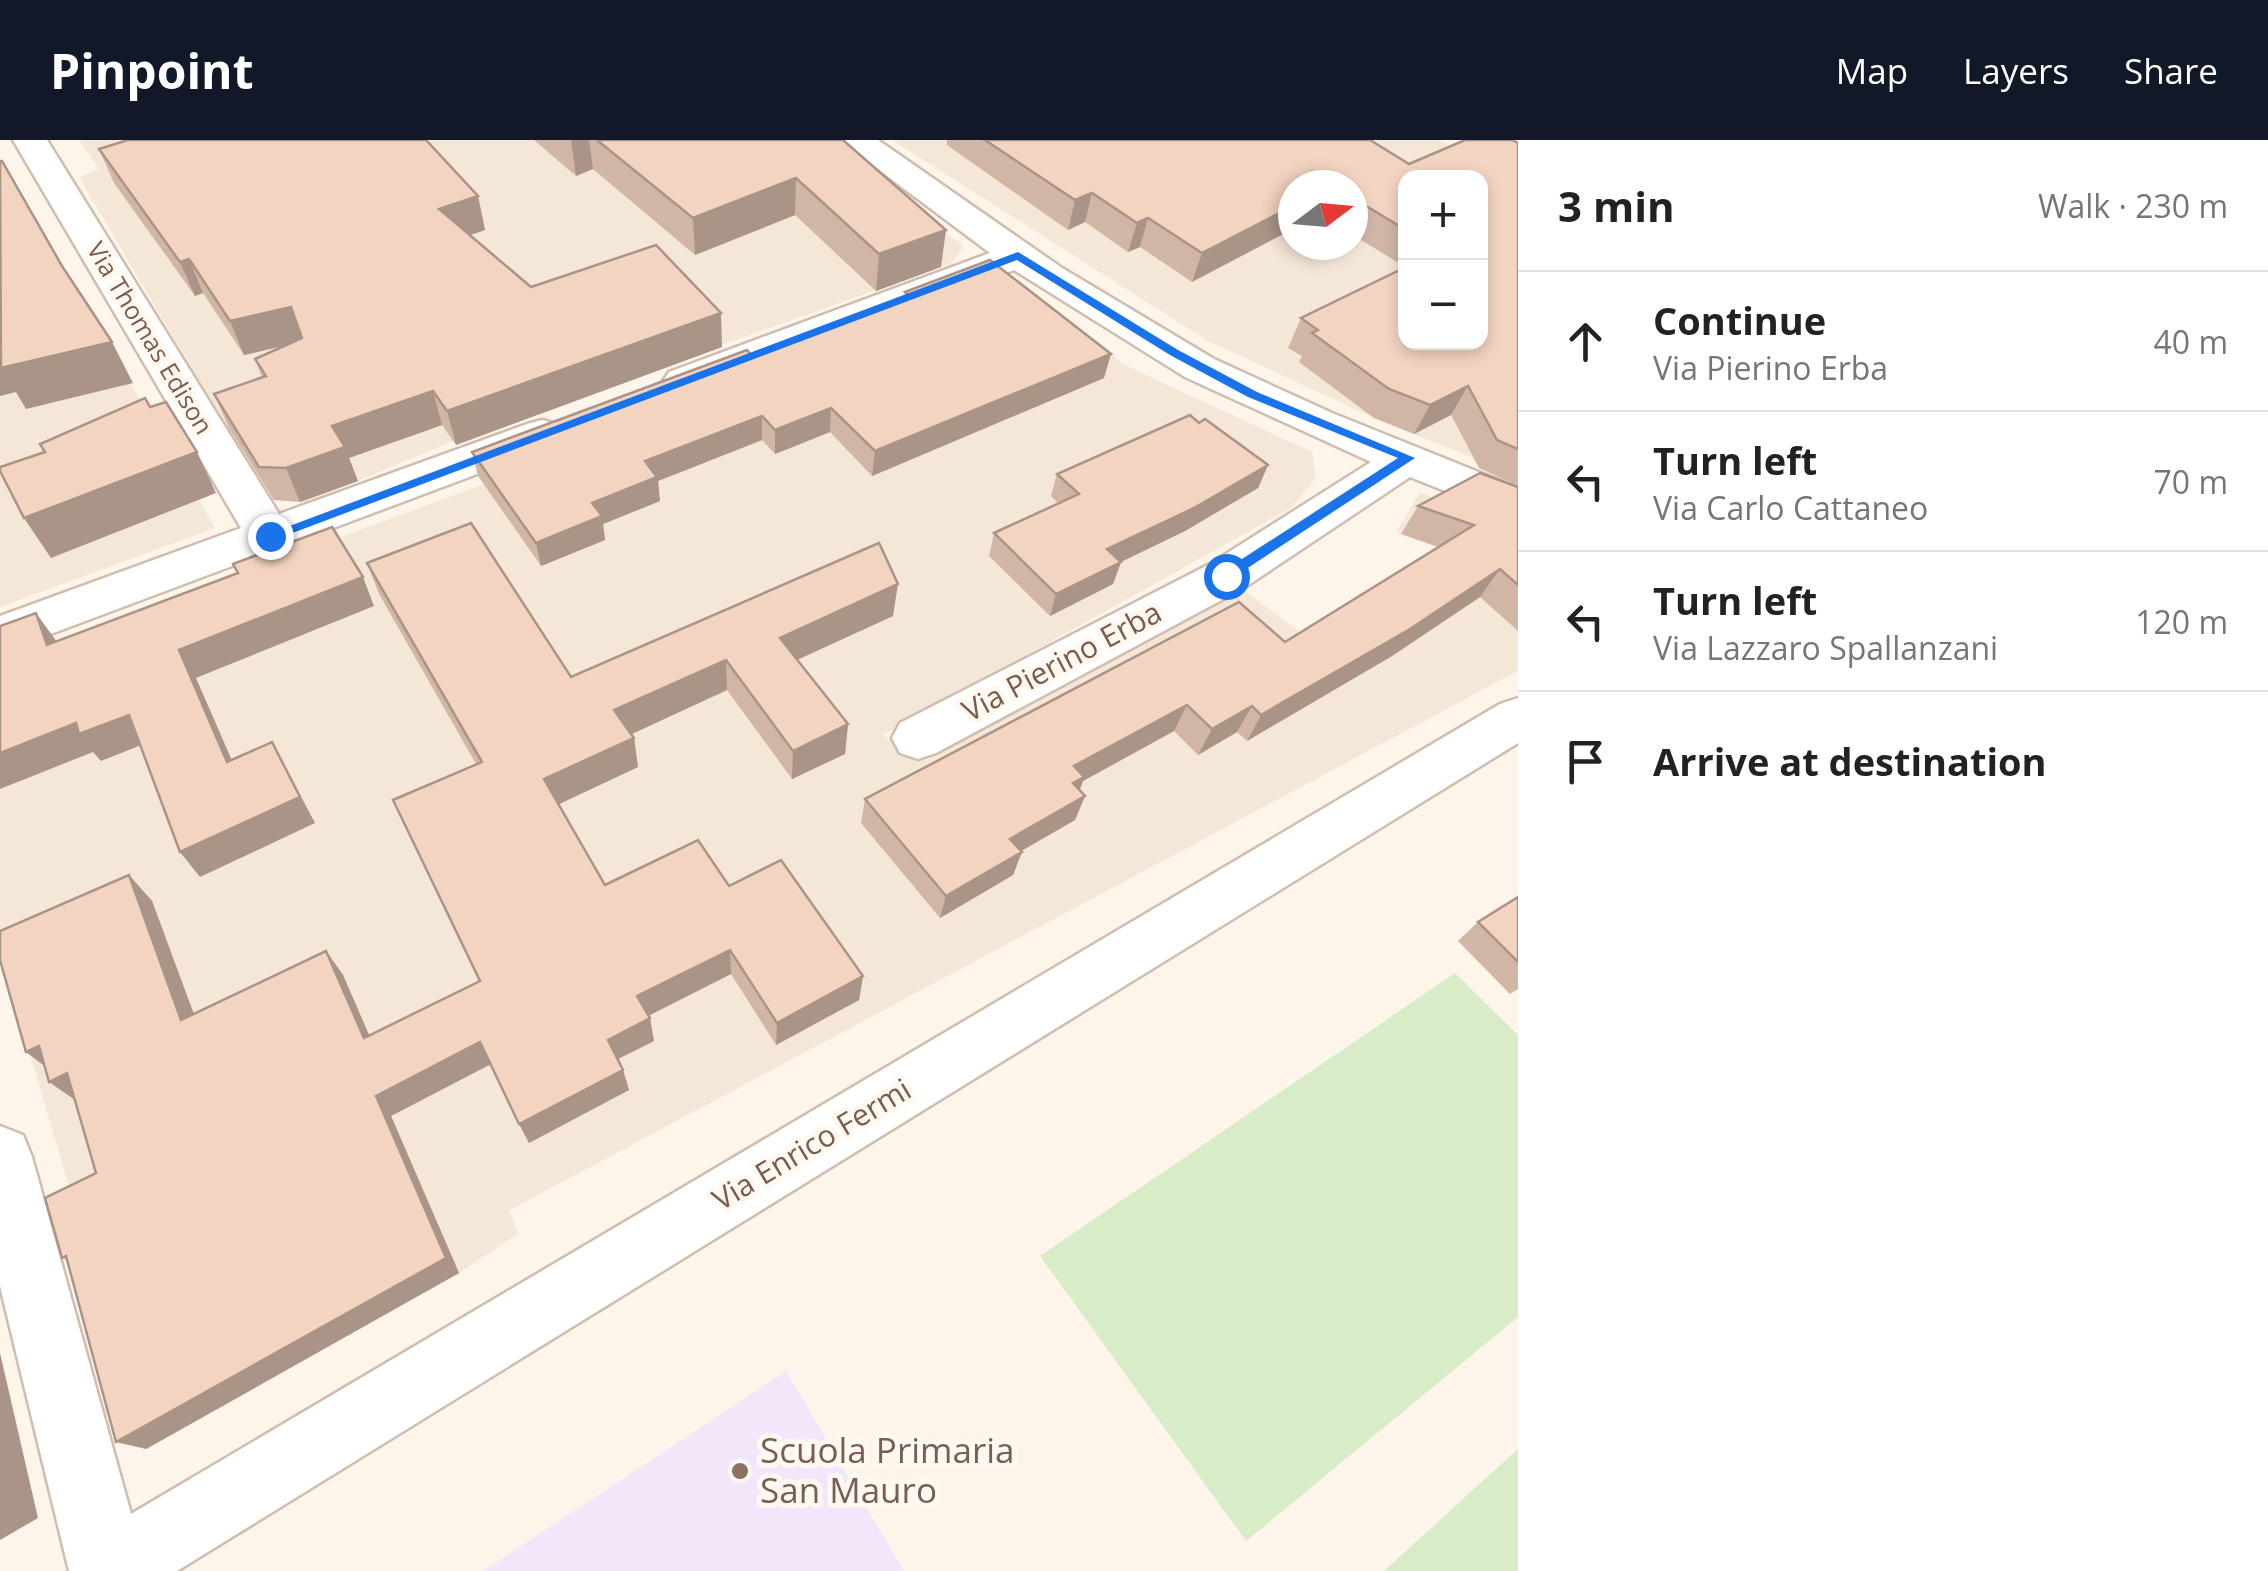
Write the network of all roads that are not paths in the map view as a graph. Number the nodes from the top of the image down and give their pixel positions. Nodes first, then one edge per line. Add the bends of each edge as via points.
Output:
1 (30, 140) edge
2 (856, 140) edge
3 (1018, 256) junction
4 (644, 396) edge
5 (588, 417) edge
6 (1408, 458) junction
7 (1518, 505) edge
8 (270, 536) junction
9 (0, 635) edge
10 (1518, 718) edge
11 (918, 738) dead end
12 (0, 1157) edge
13 (107, 1571) edge

1 - 8 street, Via Thomas Edison
2 - 3 street
3 - 4 street
3 - 6 street via 1252,394
5 - 8 street
6 - 7 street
6 - 11 street, Via Pierino Erba via 1226,576
8 - 9 street
10 - 13 street, Via Enrico Fermi
12 - 13 street

